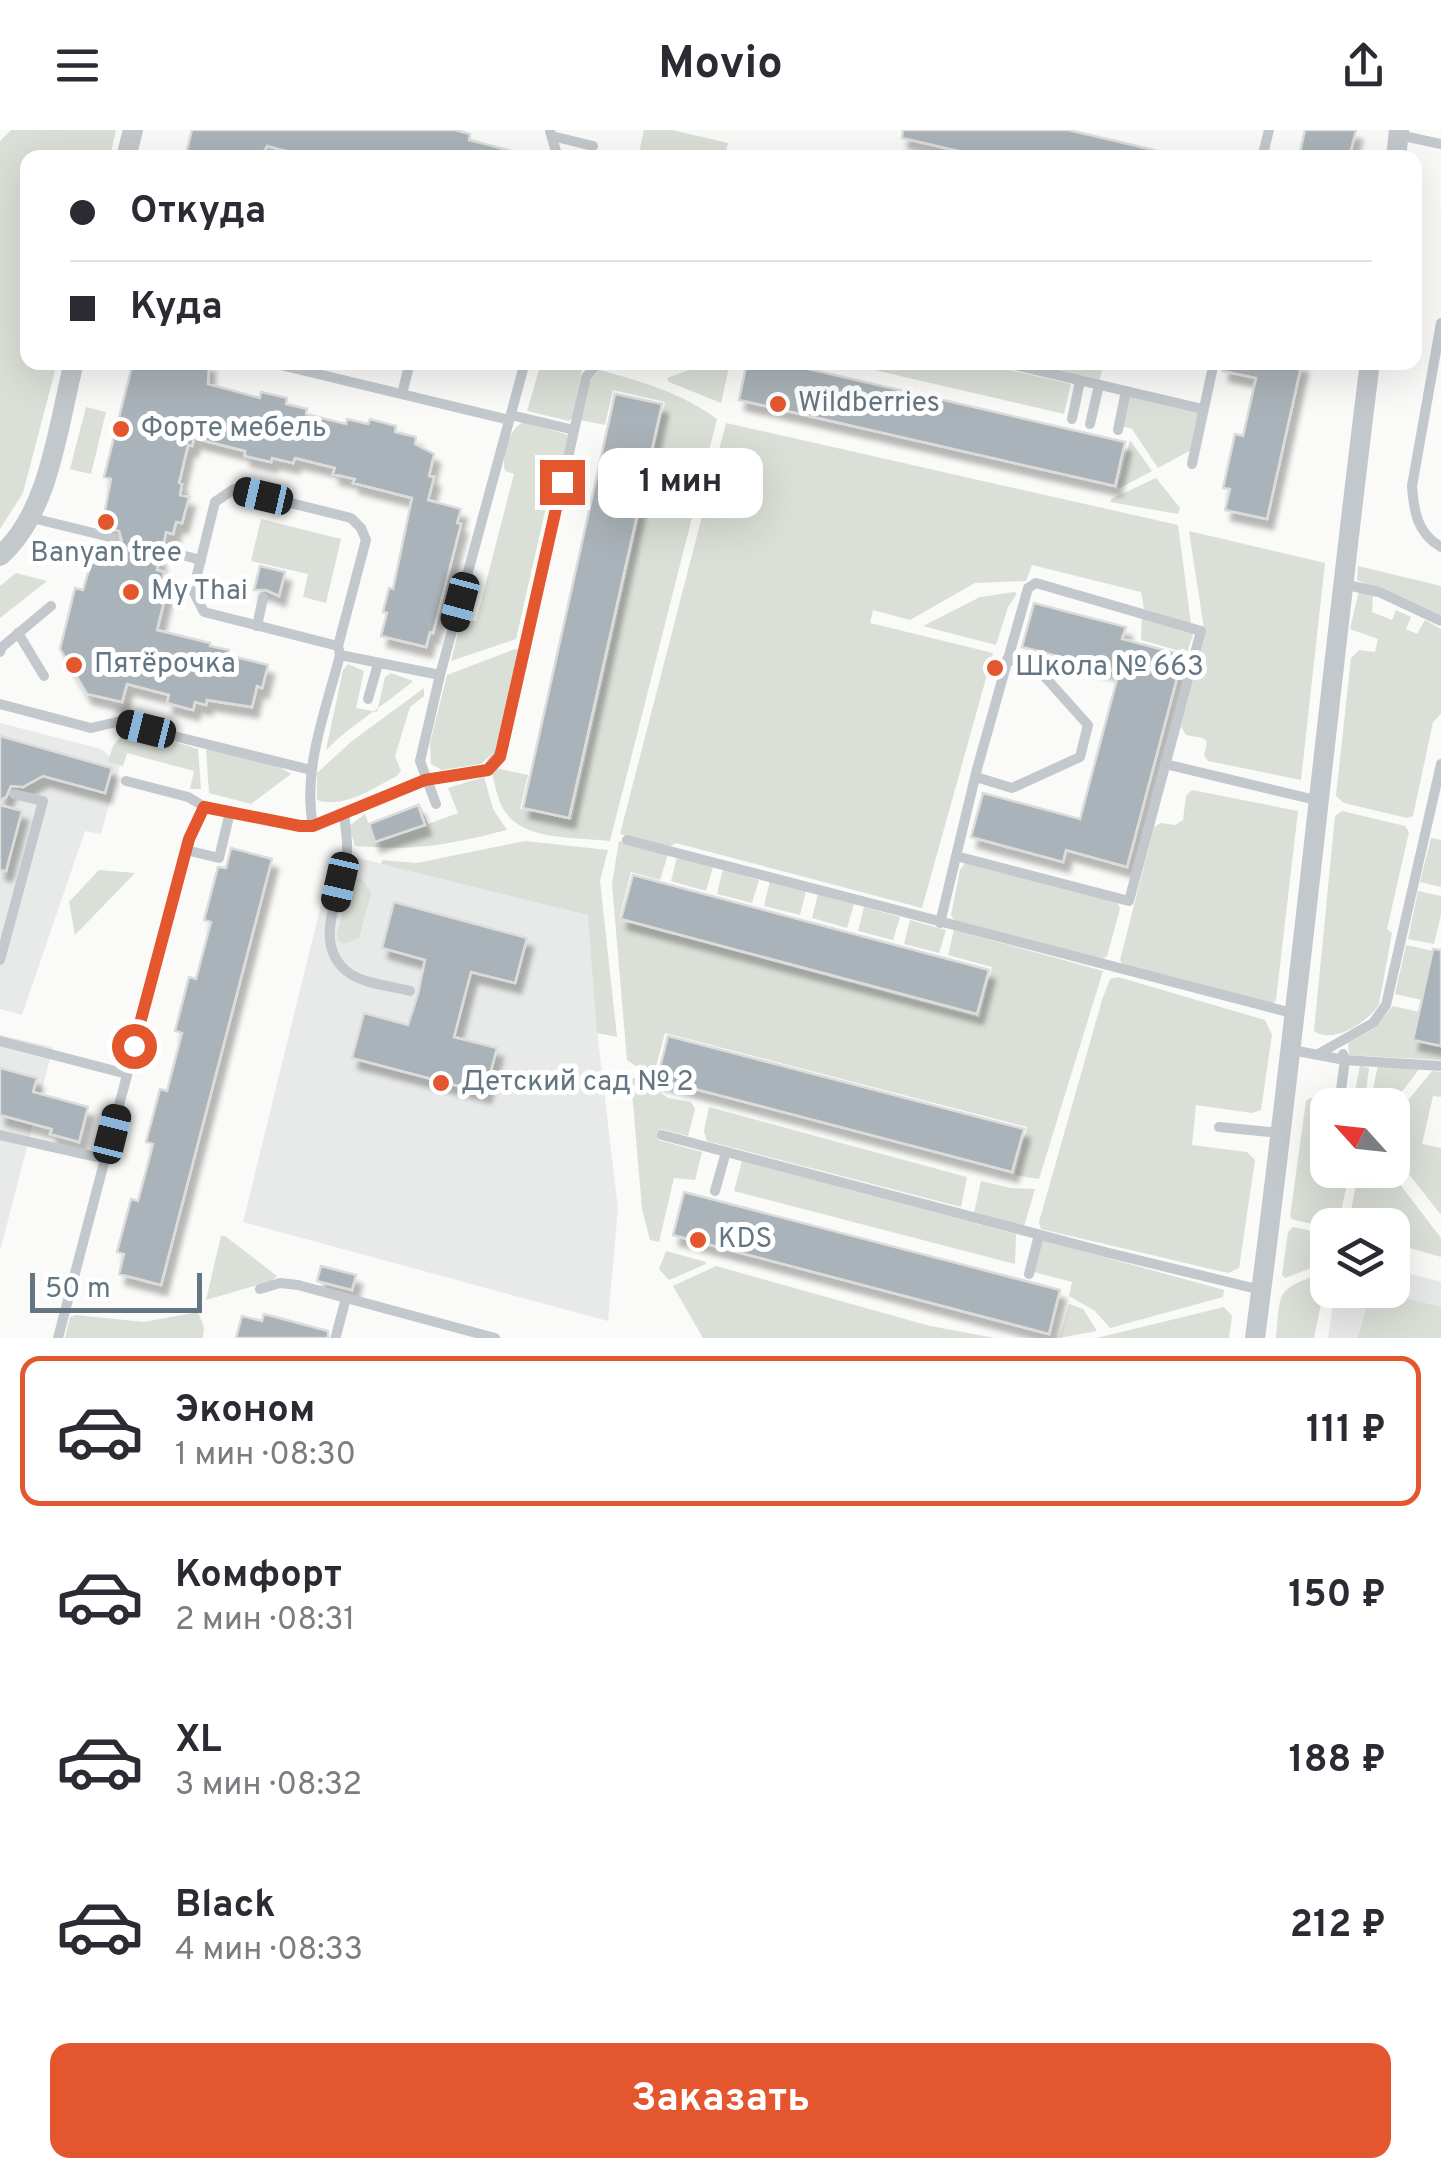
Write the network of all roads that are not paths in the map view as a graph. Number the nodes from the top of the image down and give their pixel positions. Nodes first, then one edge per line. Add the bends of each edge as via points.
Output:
1 (1399, 132) edge
2 (551, 133) edge
3 (1441, 144) edge
4 (594, 146) dead end
5 (1441, 323) edge
6 (72, 370) edge
7 (302, 370) edge
8 (408, 370) edge
9 (523, 370) edge
10 (592, 370) edge
11 (1037, 370) edge
12 (1212, 370) edge
13 (1369, 370) edge
14 (1080, 380) junction
15 (1099, 385) junction
16 (1126, 391) junction
17 (402, 394) junction
18 (1203, 409) junction
19 (510, 418) junction
20 (1072, 419) dead end
21 (1090, 424) dead end
22 (574, 430) junction
23 (1118, 430) dead end
24 (1192, 464) dead end
25 (32, 518) junction
26 (114, 538) dead end
27 (1441, 547) edge
28 (162, 550) dead end
29 (0, 556) edge
30 (201, 560) junction
31 (1342, 584) junction
32 (263, 598) dead end
33 (51, 606) dead end
34 (1441, 622) edge
35 (257, 626) junction
36 (18, 633) junction
37 (339, 650) junction
38 (0, 652) edge
39 (1007, 659) junction
40 (378, 664) junction
41 (440, 674) junction
42 (44, 676) dead end
43 (368, 698) dead end
44 (0, 704) edge
45 (1165, 764) junction
46 (1441, 764) edge
47 (312, 770) junction
48 (976, 777) junction
49 (425, 780) junction
50 (126, 782) dead end
51 (14, 794) dead end
52 (1320, 802) junction
53 (436, 804) dead end
54 (204, 807) junction
55 (230, 812) junction
56 (344, 813) junction
57 (313, 826) junction
58 (627, 840) dead end
59 (186, 850) junction
60 (956, 856) junction
61 (940, 924) junction
62 (0, 960) edge
63 (410, 991) dead end
64 (1297, 1015) junction
65 (0, 1041) edge
66 (1338, 1044) junction
67 (1292, 1050) junction
68 (1320, 1053) junction
69 (1345, 1060) junction
70 (1441, 1066) edge
71 (127, 1074) junction
72 (1341, 1088) edge
73 (1220, 1126) dead end
74 (1280, 1133) junction
75 (0, 1134) edge
76 (662, 1135) dead end
77 (726, 1152) junction
78 (105, 1159) junction
79 (716, 1191) dead end
80 (1039, 1235) junction
81 (1029, 1274) dead end
82 (260, 1289) dead end
83 (1262, 1290) junction
84 (346, 1298) junction
85 (336, 1336) edge
86 (58, 1338) edge
87 (494, 1338) edge
88 (1255, 1338) edge

1 - 3 lane
2 - 4 lane
5 - 27 lane via 1412,486 1422,533
6 - 25 street
7 - 17 lane
8 - 17 lane
9 - 19 lane
10 - 22 lane
11 - 14 lane
12 - 18 lane
13 - 31 street
14 - 15 lane
14 - 20 lane
15 - 16 lane
15 - 21 lane
16 - 18 lane
16 - 23 lane
17 - 19 lane
18 - 24 lane
19 - 22 lane
19 - 41 lane
22 - 49 lane via 500,757 488,770
25 - 26 lane
25 - 29 street
28 - 30 lane
30 - 35 lane via 193,592 204,612
30 - 37 lane via 215,502 234,490 350,518 366,540
31 - 34 lane via 1378,592
31 - 52 street
32 - 35 lane
33 - 36 lane
35 - 37 lane
36 - 38 lane
36 - 42 lane
37 - 40 lane
37 - 47 lane
39 - 45 lane via 1028,588 1036,584 1201,631
39 - 48 lane
39 - 48 lane via 1036,667 1088,725 1080,757 1012,788
40 - 41 lane
40 - 43 lane
41 - 49 lane via 420,761
44 - 47 lane via 91,728 118,722
45 - 52 lane
45 - 60 lane via 1128,901
46 - 66 lane via 1386,1006
47 - 57 lane
48 - 60 lane
49 - 53 lane
49 - 56 lane
50 - 54 lane
51 - 62 lane via 43,802
52 - 64 street
54 - 55 lane
54 - 59 lane
55 - 57 lane
55 - 59 lane via 218,858
56 - 57 lane
56 - 63 lane via 346,855 328,936 334,954 358,978
58 - 61 lane
59 - 71 lane
60 - 61 lane
61 - 64 lane
64 - 67 street
65 - 71 lane
66 - 68 lane
66 - 69 lane
67 - 68 lane
67 - 74 street
68 - 69 lane
69 - 70 lane
69 - 72 lane
71 - 78 lane
73 - 74 lane
74 - 83 street
75 - 78 lane
76 - 77 lane
77 - 79 lane
77 - 80 lane
78 - 86 lane
80 - 81 lane
80 - 83 lane
82 - 84 lane via 287,1282
83 - 88 street
84 - 85 lane
84 - 87 lane

